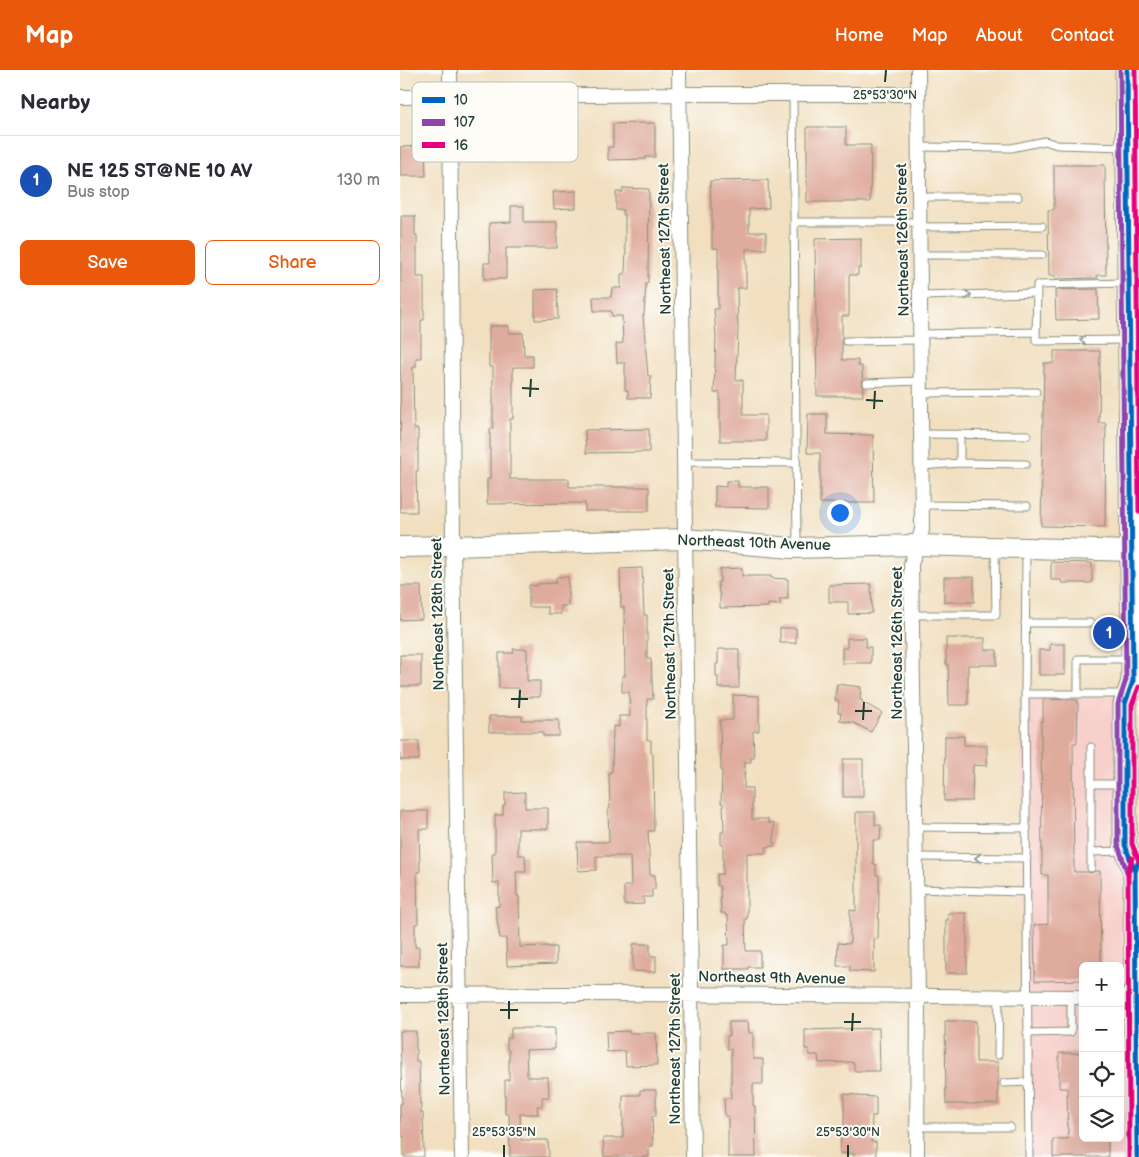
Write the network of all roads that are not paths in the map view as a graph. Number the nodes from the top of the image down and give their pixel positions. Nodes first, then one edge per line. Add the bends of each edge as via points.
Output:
1 (678, 70) edge
2 (918, 70) edge
3 (1128, 70) edge
4 (679, 94) junction
5 (918, 94) junction
6 (578, 95) edge
7 (793, 95) junction
8 (918, 147) junction
9 (1128, 147) junction
10 (450, 162) edge
11 (919, 197) junction
12 (1018, 197) dead end
13 (794, 222) junction
14 (919, 224) junction
15 (1042, 226) dead end
16 (1042, 255) dead end
17 (919, 256) junction
18 (1130, 282) junction
19 (1036, 293) junction
20 (920, 296) junction
21 (1036, 332) junction
22 (920, 337) junction
23 (1130, 340) junction
24 (846, 341) dead end
25 (867, 383) dead end
26 (920, 387) junction
27 (1036, 392) dead end
28 (921, 434) junction
29 (960, 434) junction
30 (1027, 434) dead end
31 (684, 462) junction
32 (796, 463) junction
33 (960, 463) junction
34 (1026, 464) dead end
35 (922, 466) junction
36 (922, 506) junction
37 (1027, 506) dead end
38 (685, 539) junction
39 (916, 545) junction
40 (453, 546) junction
41 (400, 547) edge
42 (996, 547) junction
43 (797, 548) junction
44 (1026, 548) junction
45 (1136, 551) edge
46 (912, 614) junction
47 (1025, 623) junction
48 (1090, 623) dead end
49 (1133, 682) edge
50 (1025, 694) junction
51 (1078, 694) junction
52 (1091, 747) dead end
53 (1091, 784) junction
54 (1126, 784) junction
55 (915, 827) junction
56 (1026, 828) junction
57 (1091, 852) junction
58 (916, 857) junction
59 (1027, 858) junction
60 (1134, 861) edge
61 (1091, 868) dead end
62 (916, 888) junction
63 (1027, 892) junction
64 (459, 994) junction
65 (691, 994) junction
66 (400, 995) edge
67 (918, 996) junction
68 (999, 997) junction
69 (1027, 997) junction
70 (1077, 997) edge
71 (1131, 997) edge
72 (1027, 1032) junction
73 (998, 1055) dead end
74 (1028, 1082) junction
75 (1004, 1083) dead end
76 (917, 1127) junction
77 (1010, 1127) dead end
78 (462, 1157) edge
79 (692, 1157) edge
80 (916, 1157) edge
81 (1029, 1157) edge
82 (1137, 1157) edge

1 - 4 street, Northeast 127th Street
2 - 5 street, Northeast 126th Street
3 - 9 main road
4 - 6 street
4 - 7 street via 749,92
4 - 31 street, Northeast 127th Street
5 - 7 street
5 - 8 street, Northeast 126th Street
7 - 13 lane
8 - 9 lane via 1011,148 1045,141 1057,145
8 - 11 street, Northeast 126th Street
9 - 18 main road
10 - 40 street, Northeast 128th Street
11 - 12 lane
11 - 14 street, Northeast 126th Street
13 - 14 lane
13 - 32 lane
14 - 15 lane
14 - 17 street, Northeast 126th Street
16 - 17 lane
17 - 20 street, Northeast 126th Street
18 - 19 lane via 1037,285
18 - 23 main road
20 -> 19 lane
19 - 21 lane
20 - 22 street, Northeast 126th Street
21 - 22 lane
23 -> 21 lane via 1036,341
22 - 24 lane
22 - 26 street, Northeast 126th Street
23 - 45 main road
25 - 26 lane
26 - 27 lane
26 - 28 street, Northeast 126th Street
28 - 29 lane
28 - 35 street, Northeast 126th Street
29 - 30 lane
29 - 33 lane
31 - 32 lane
31 - 38 street, Northeast 127th Street
32 - 43 lane
33 - 34 lane
33 - 35 lane
35 - 36 street, Northeast 126th Street
36 - 37 lane
36 - 39 street, Northeast 126th Street via 922,530
38 - 40 street, Northeast 10th Avenue
38 - 43 street, Northeast 10th Avenue
38 - 65 street, Northeast 127th Street
39 - 42 street, Northeast 10th Avenue
39 - 43 street, Northeast 10th Avenue
39 - 46 street, Northeast 126th Street via 911,564
40 - 41 street, Northeast 10th Avenue
40 - 64 street, Northeast 128th Street
42 - 44 street, Northeast 10th Avenue
42 - 46 lane via 996,615
44 - 45 street, Northeast 10th Avenue
44 - 47 lane
45 - 49 main road
46 - 55 street, Northeast 126th Street
47 - 48 lane
47 - 50 lane
49 - 51 lane
49 - 51 lane via 1078,659
49 - 54 main road via 1125,704
50 - 51 lane
50 - 56 lane
52 - 53 lane
53 - 54 lane
53 - 57 lane
54 - 60 main road via 1125,844
55 - 56 lane
55 - 58 street, Northeast 126th Street
56 - 59 lane
57 - 60 lane
57 - 61 lane
59 -> 58 lane
58 - 62 street, Northeast 126th Street
59 - 63 lane
60 - 71 main road
62 - 63 lane
62 - 67 street, Northeast 126th Street
63 - 69 lane
64 - 65 street, Northeast 9th Avenue
64 - 66 street, Northeast 9th Avenue
64 - 78 street, Northeast 128th Street
65 - 67 street, Northeast 9th Avenue
65 - 79 street, Northeast 127th Street
67 - 68 street, Northeast 9th Avenue
67 - 76 street, Northeast 126th Street
68 - 69 street, Northeast 9th Avenue
68 - 73 lane
69 - 70 street, Northeast 9th Avenue
69 - 72 lane
70 - 72 lane via 1071,1032
71 - 82 main road
72 - 74 lane
74 - 75 lane
74 - 81 lane
76 - 77 lane
76 - 80 street, Northeast 126th Street

